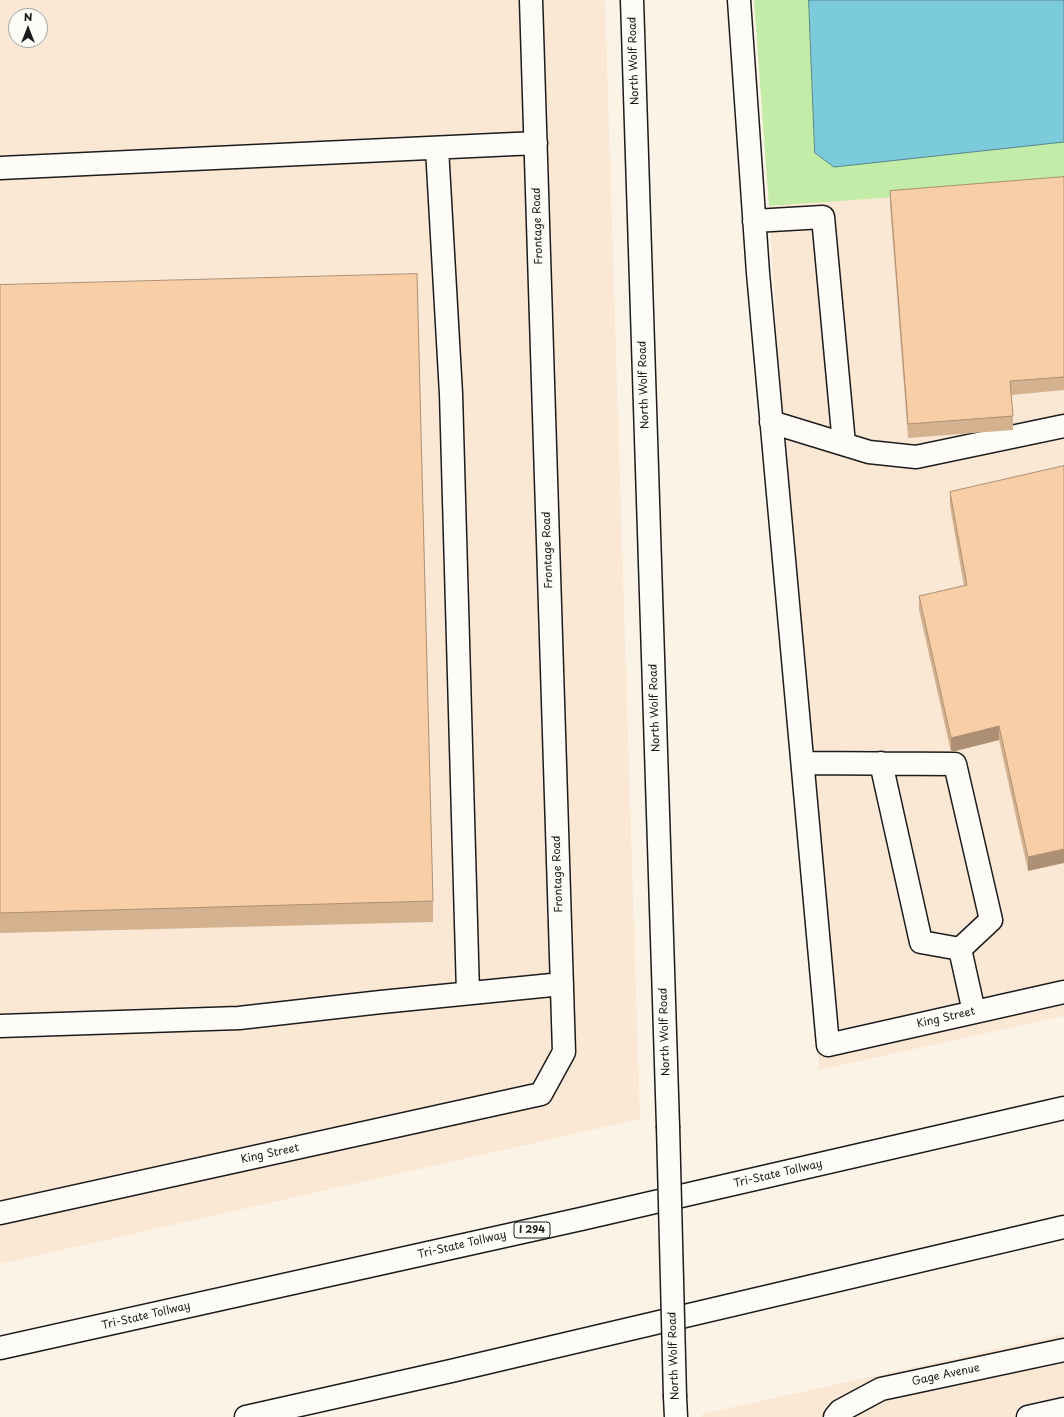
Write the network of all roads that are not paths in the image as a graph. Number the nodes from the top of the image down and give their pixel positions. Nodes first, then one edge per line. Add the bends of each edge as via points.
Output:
1 (531, 0) edge
2 (632, 0) edge
3 (738, 0) edge
4 (536, 143) junction
5 (437, 148) junction
6 (0, 168) edge
7 (754, 221) junction
8 (772, 422) junction
9 (1064, 426) edge
10 (844, 444) junction
11 (803, 763) junction
12 (881, 763) junction
13 (960, 949) junction
14 (562, 984) junction
15 (1064, 992) edge
16 (468, 993) junction
17 (974, 1012) junction
18 (0, 1026) edge
19 (541, 1094) joint
20 (1064, 1108) edge
21 (0, 1213) edge
22 (1064, 1227) edge
23 (0, 1348) edge
24 (1064, 1350) edge
25 (676, 1407) edge
26 (1064, 1409) edge
27 (246, 1417) edge
28 (835, 1417) edge
29 (1028, 1417) edge

1 - 4 main road, Frontage Road
2 - 25 main road, North Wolf Road, bridge
3 - 7 main road
4 - 5 main road
4 - 14 main road, Frontage Road
5 - 6 main road
5 - 16 main road via 451,394
7 - 8 main road
7 - 10 main road via 823,217
8 - 10 main road
8 - 11 main road
9 - 10 main road via 916,457 869,452
11 - 12 main road
11 - 17 main road, King Street via 828,1045
12 - 13 main road via 921,942
12 - 13 main road via 955,764 991,920
13 - 17 main road
14 - 16 main road
14 - 19 main road, Frontage Road via 564,1052
15 - 17 main road, King Street
16 - 18 main road via 239,1018
19 - 21 main road, King Street
20 - 23 main road, Tri-State Tollway / I 294
22 - 27 main road
24 - 28 main road, Gage Avenue via 881,1389 840,1410
26 - 29 main road

